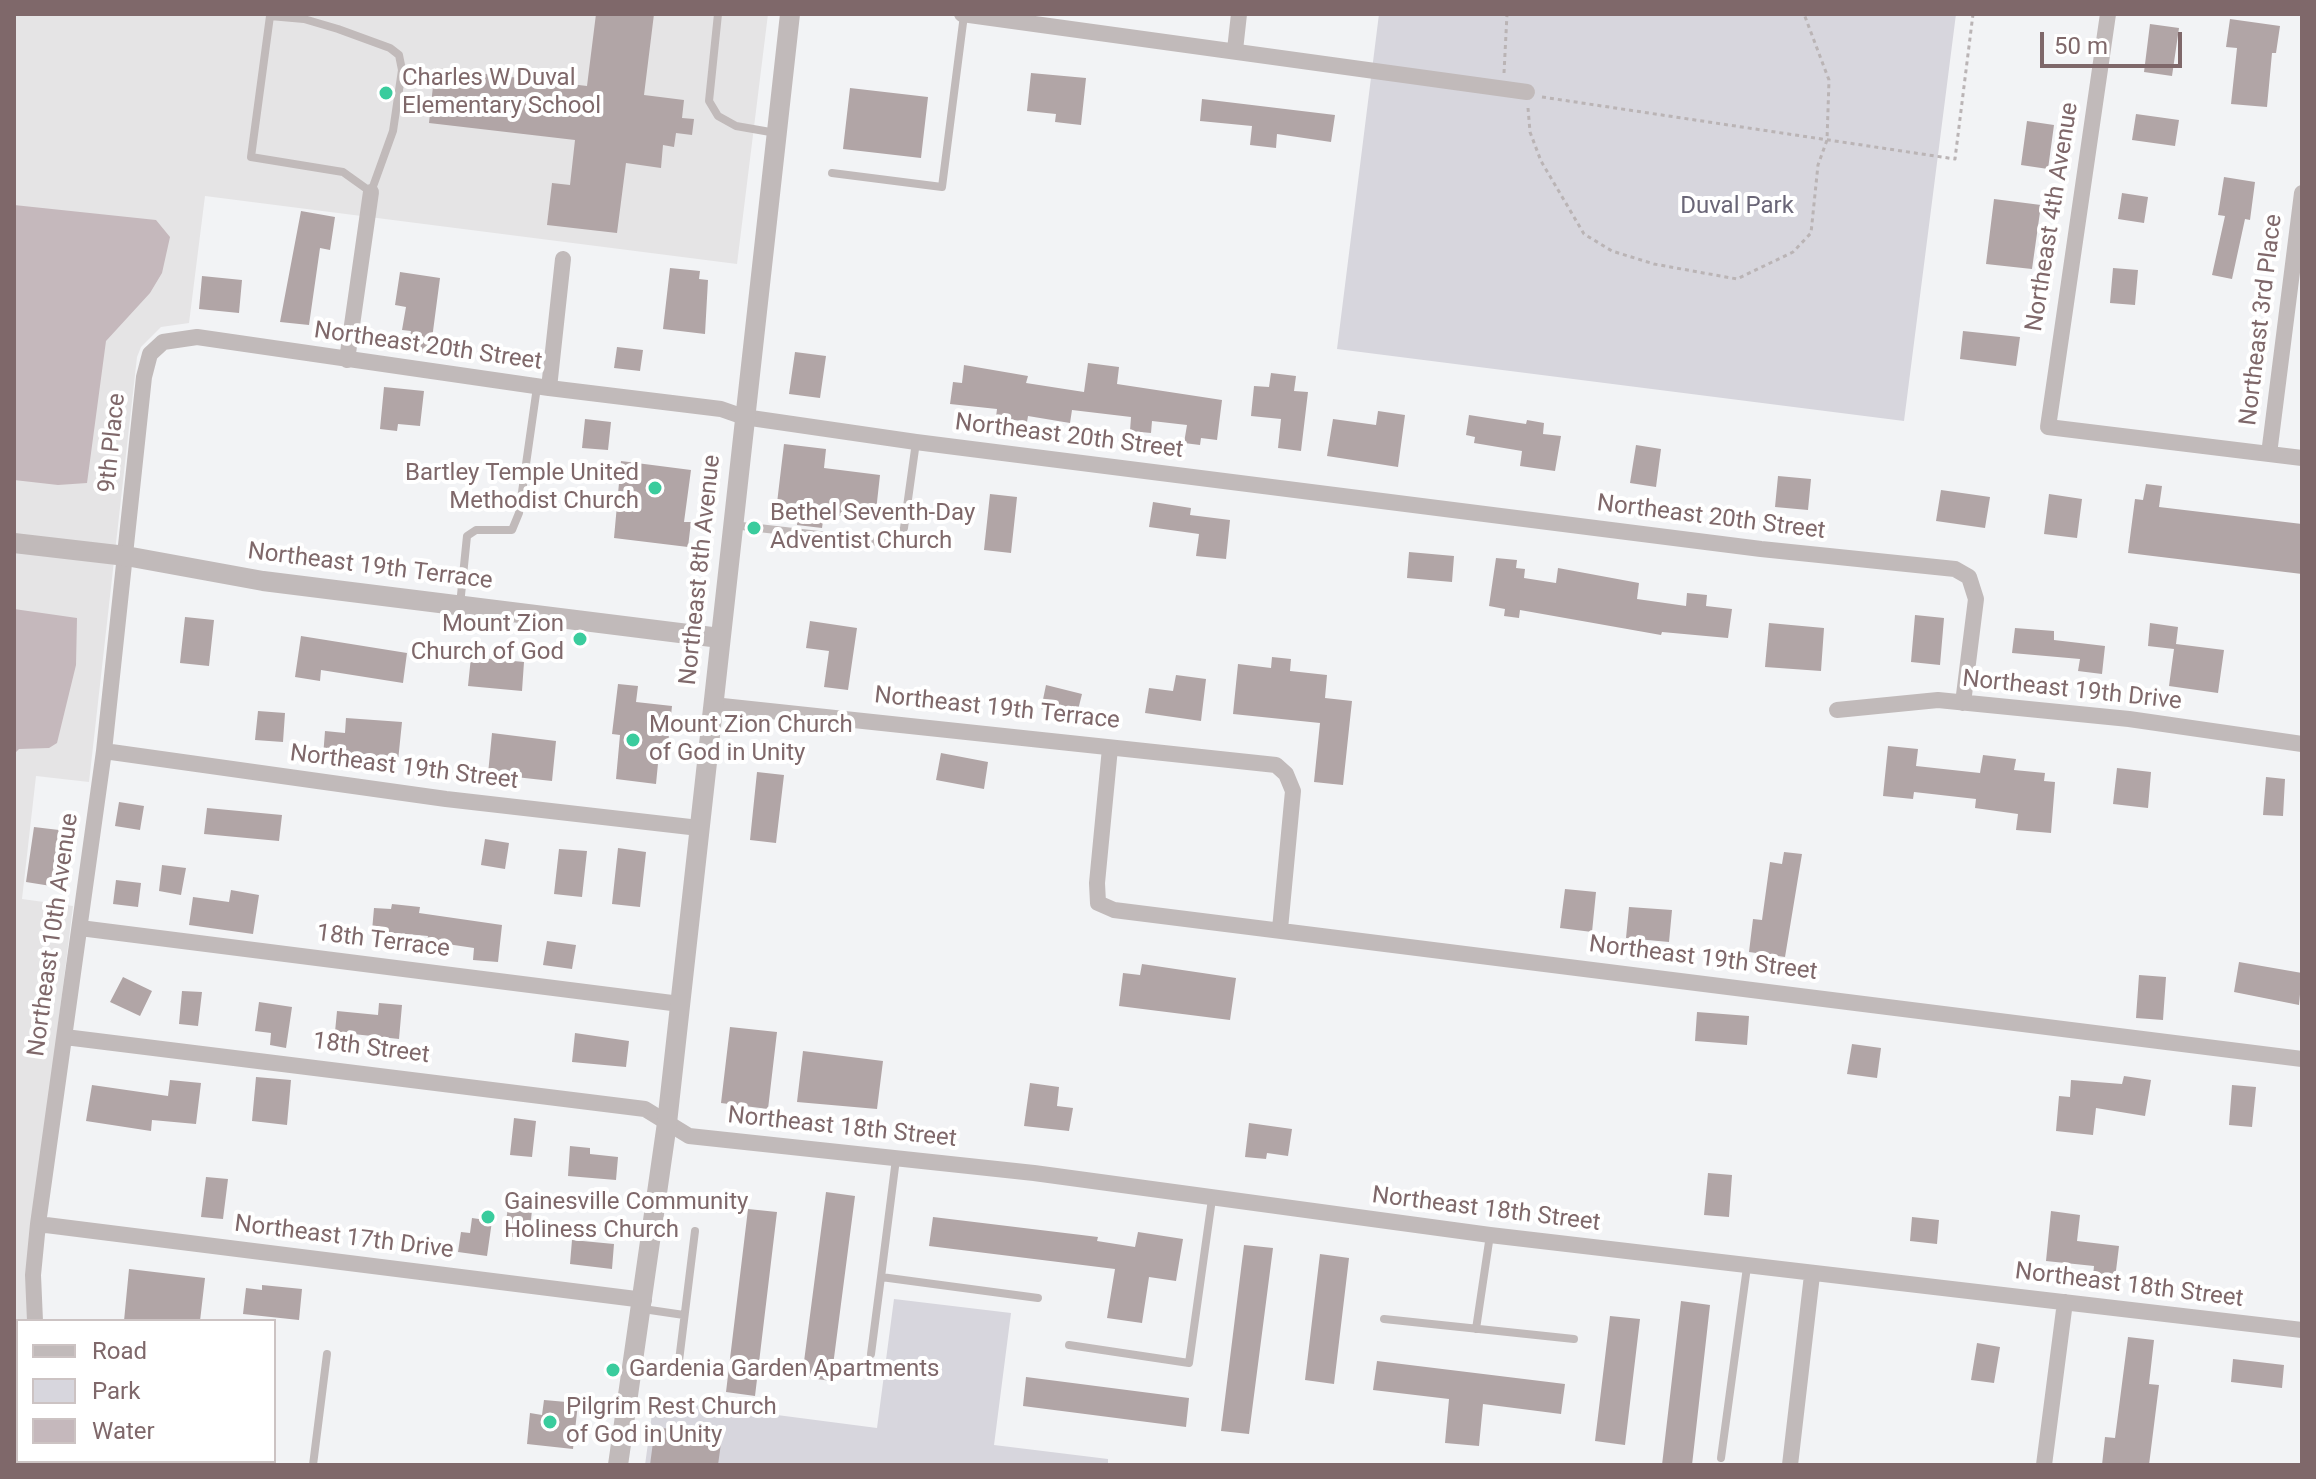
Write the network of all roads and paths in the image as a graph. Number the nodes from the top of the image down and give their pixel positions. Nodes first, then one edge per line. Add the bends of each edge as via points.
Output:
1 (718, 14) edge
2 (790, 14) edge
3 (964, 14) edge
4 (1239, 14) edge
5 (1507, 14) edge
6 (1804, 14) edge
7 (1973, 14) edge
8 (2108, 14) edge
9 (1018, 18) edge
10 (1235, 50) junction
11 (1503, 88) junction
12 (1527, 92) junction
13 (776, 133) junction
14 (1827, 140) junction
15 (832, 173) dead end
16 (371, 192) junction
17 (2302, 193) edge
18 (563, 259) dead end
19 (163, 342) joint
20 (347, 360) junction
21 (543, 388) junction
22 (744, 417) junction
23 (916, 442) junction
24 (2269, 454) junction
25 (2302, 458) edge
26 (732, 525) junction
27 (14, 543) edge
28 (126, 556) junction
29 (460, 605) junction
30 (720, 638) junction
31 (1963, 703) junction
32 (713, 705) junction
33 (1837, 710) dead end
34 (2302, 744) edge
35 (1110, 748) junction
36 (104, 751) junction
37 (699, 828) junction
38 (80, 928) junction
39 (1280, 929) junction
40 (680, 1004) junction
41 (65, 1037) junction
42 (2302, 1059) edge
43 (667, 1123) junction
44 (896, 1158) junction
45 (1212, 1199) junction
46 (38, 1224) junction
47 (695, 1231) dead end
48 (1490, 1235) junction
49 (1747, 1267) junction
50 (1812, 1275) junction
51 (881, 1277) junction
52 (1038, 1298) dead end
53 (2065, 1302) junction
54 (644, 1305) junction
55 (684, 1315) junction
56 (35, 1319) edge
57 (1384, 1319) dead end
58 (1476, 1329) junction
59 (2302, 1330) edge
60 (1574, 1339) dead end
61 (1069, 1345) dead end
62 (327, 1354) dead end
63 (871, 1354) dead end
64 (678, 1369) dead end
65 (1721, 1458) dead end
66 (313, 1465) edge
67 (618, 1465) edge
68 (1790, 1465) edge
69 (2044, 1465) edge

1 - 13 lane via 709,101 718,116 736,126
2 - 13 street, Northeast 8th Avenue
3 - 9 street
3 - 15 lane via 942,187
4 - 10 street
5 - 11 path
6 - 14 path via 1829,80
7 - 14 path via 1955,159
8 - 24 street, Northeast 4th Avenue via 2048,427
9 - 10 street
10 - 11 street
11 - 12 street
12 - 14 path
12 - 14 path via 1530,132 1541,161 1584,234 1612,251 1654,264 1737,279 1793,252 1811,233 1818,165
13 - 22 street, Northeast 8th Avenue
16 - 16 lane via 393,131 402,70 399,55 338,29 270,16 251,157 343,172
16 - 20 street
17 - 24 street, Northeast 3rd Place
18 - 21 street
19 - 20 street, Northeast 20th Street via 197,337
19 - 28 street, 9th Place via 150,354 144,377
20 - 21 street, Northeast 20th Street
21 - 22 street, Northeast 20th Street via 721,409
21 - 29 lane via 519,513 512,530 476,530 467,536
22 - 23 street, Northeast 20th Street
22 - 26 street, Northeast 8th Avenue
23 - 26 lane via 904,528 888,543
23 - 31 street, Northeast 20th Street via 1955,569 1969,577 1976,599
24 - 25 street
26 - 30 street, Northeast 8th Avenue
27 - 28 street, Northeast 19th Terrace
28 - 29 street, Northeast 19th Terrace via 263,581
28 - 36 street, Northeast 10th Avenue
29 - 30 street, Northeast 19th Terrace
30 - 32 street, Northeast 8th Avenue
31 - 33 street, Northeast 19th Drive via 1938,700
31 - 34 street, Northeast 19th Drive via 2129,719
32 - 35 street, Northeast 19th Terrace
32 - 37 street, Northeast 8th Avenue
35 - 39 street, Northeast 19th Terrace via 1276,765 1286,774 1293,791
35 - 39 street, Northeast 19th Street via 1098,903 1114,910
36 - 37 street, Northeast 19th Street
36 - 38 street, Northeast 10th Avenue
37 - 40 street, Northeast 8th Avenue
38 - 40 street, 18th Terrace
38 - 41 street, Northeast 10th Avenue
39 - 42 street, Northeast 19th Street
40 - 43 street, Northeast 8th Avenue
41 - 43 street, 18th Street via 645,1109
41 - 46 street, Northeast 10th Avenue
43 - 44 street, Northeast 18th Street via 689,1136
43 - 54 street, Northeast 8th Avenue
44 - 45 street, Northeast 18th Street
44 - 51 lane
45 - 48 street, Northeast 18th Street
45 - 61 lane via 1189,1363
46 - 54 street, Northeast 17th Drive
46 - 56 street, Northeast 10th Avenue
47 - 55 lane
48 - 49 street, Northeast 18th Street
48 - 58 lane
49 - 50 street, Northeast 18th Street
49 - 65 lane
50 - 53 street, Northeast 18th Street
50 - 68 street
51 - 52 lane
51 - 63 lane
53 - 59 street, Northeast 18th Street
53 - 69 street
54 - 55 lane
54 - 67 street, Northeast 8th Avenue
55 - 64 lane
57 - 58 lane
58 - 60 lane
62 - 66 lane

